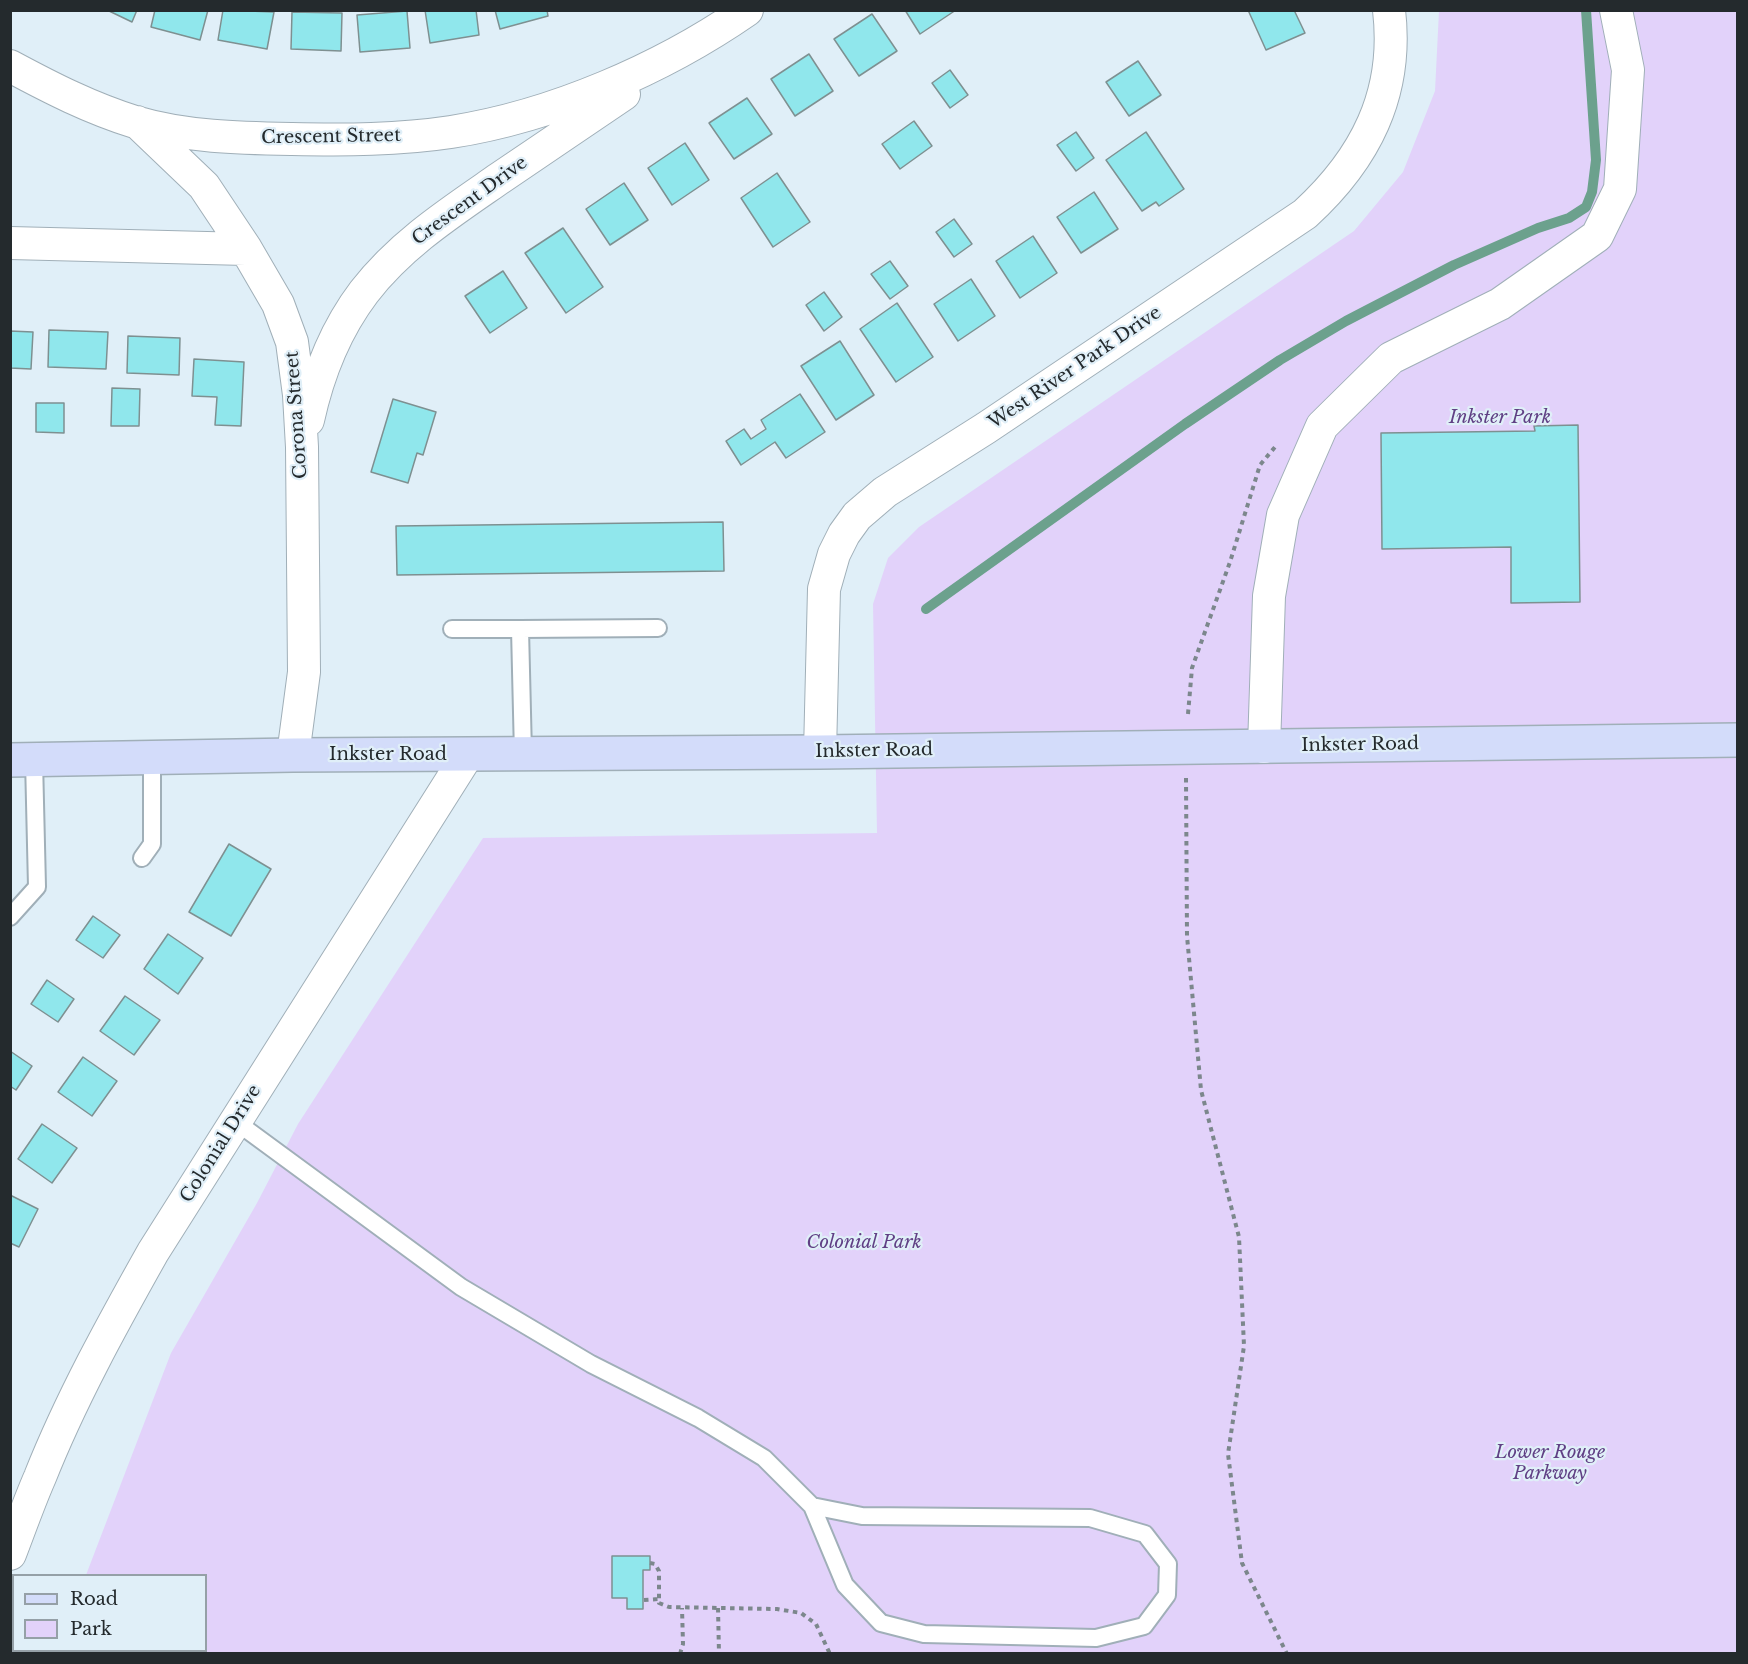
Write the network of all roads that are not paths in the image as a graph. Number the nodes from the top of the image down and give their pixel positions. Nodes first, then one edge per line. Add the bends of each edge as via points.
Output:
1 (1389, 10) edge
2 (1616, 10) edge
3 (736, 18) edge
4 (10, 66) edge
5 (137, 122) junction
6 (10, 243) edge
7 (246, 249) junction
8 (302, 447) junction
9 (658, 628) dead end
10 (452, 629) dead end
11 (520, 629) junction
12 (1737, 740) edge
13 (1264, 747) junction
14 (820, 752) junction
15 (468, 754) junction
16 (523, 754) junction
17 (293, 755) junction
18 (152, 758) junction
19 (22, 760) edge
20 (142, 858) dead end
21 (10, 917) edge
22 (235, 1121) junction
23 (812, 1506) junction
24 (10, 1554) edge

1 - 14 street, West River Park Drive via 1388,73 1379,109 1365,143 1331,190 1305,214 885,492 857,516 834,554 824,589
2 - 13 street via 1628,70 1620,189 1597,237 1500,304 1391,358 1322,426 1281,526 1269,596
3 - 5 street, Crescent Street via 590,94 515,118 450,132 369,140 244,138 190,133
3 - 8 street, Crescent Drive via 435,223 392,259 363,292 334,340 314,392
4 - 5 street, Crescent Street via 61,94
5 - 7 street, Corona Street via 204,186
6 - 7 street
7 - 8 street, Corona Street via 278,304 292,342
8 - 17 street, Corona Street via 304,672
9 - 11 lane
10 - 11 lane
11 - 16 lane
12 - 13 main road, Inkster Road
13 - 14 main road, Inkster Road
14 - 16 main road, Inkster Road
15 - 16 main road, Inkster Road
15 - 17 main road, Inkster Road
15 - 22 street, Colonial Drive
17 - 18 main road, Inkster Road
18 - 19 main road, Inkster Road
18 - 20 lane via 152,844
19 - 21 lane via 37,887
22 - 23 lane via 461,1287 591,1364 698,1418 764,1458
22 - 24 street, Colonial Drive via 113,1322 40,1475
23 - 23 lane via 845,1585 881,1623 924,1634 1096,1638 1144,1626 1167,1595 1168,1564 1145,1534 1090,1518 862,1516

